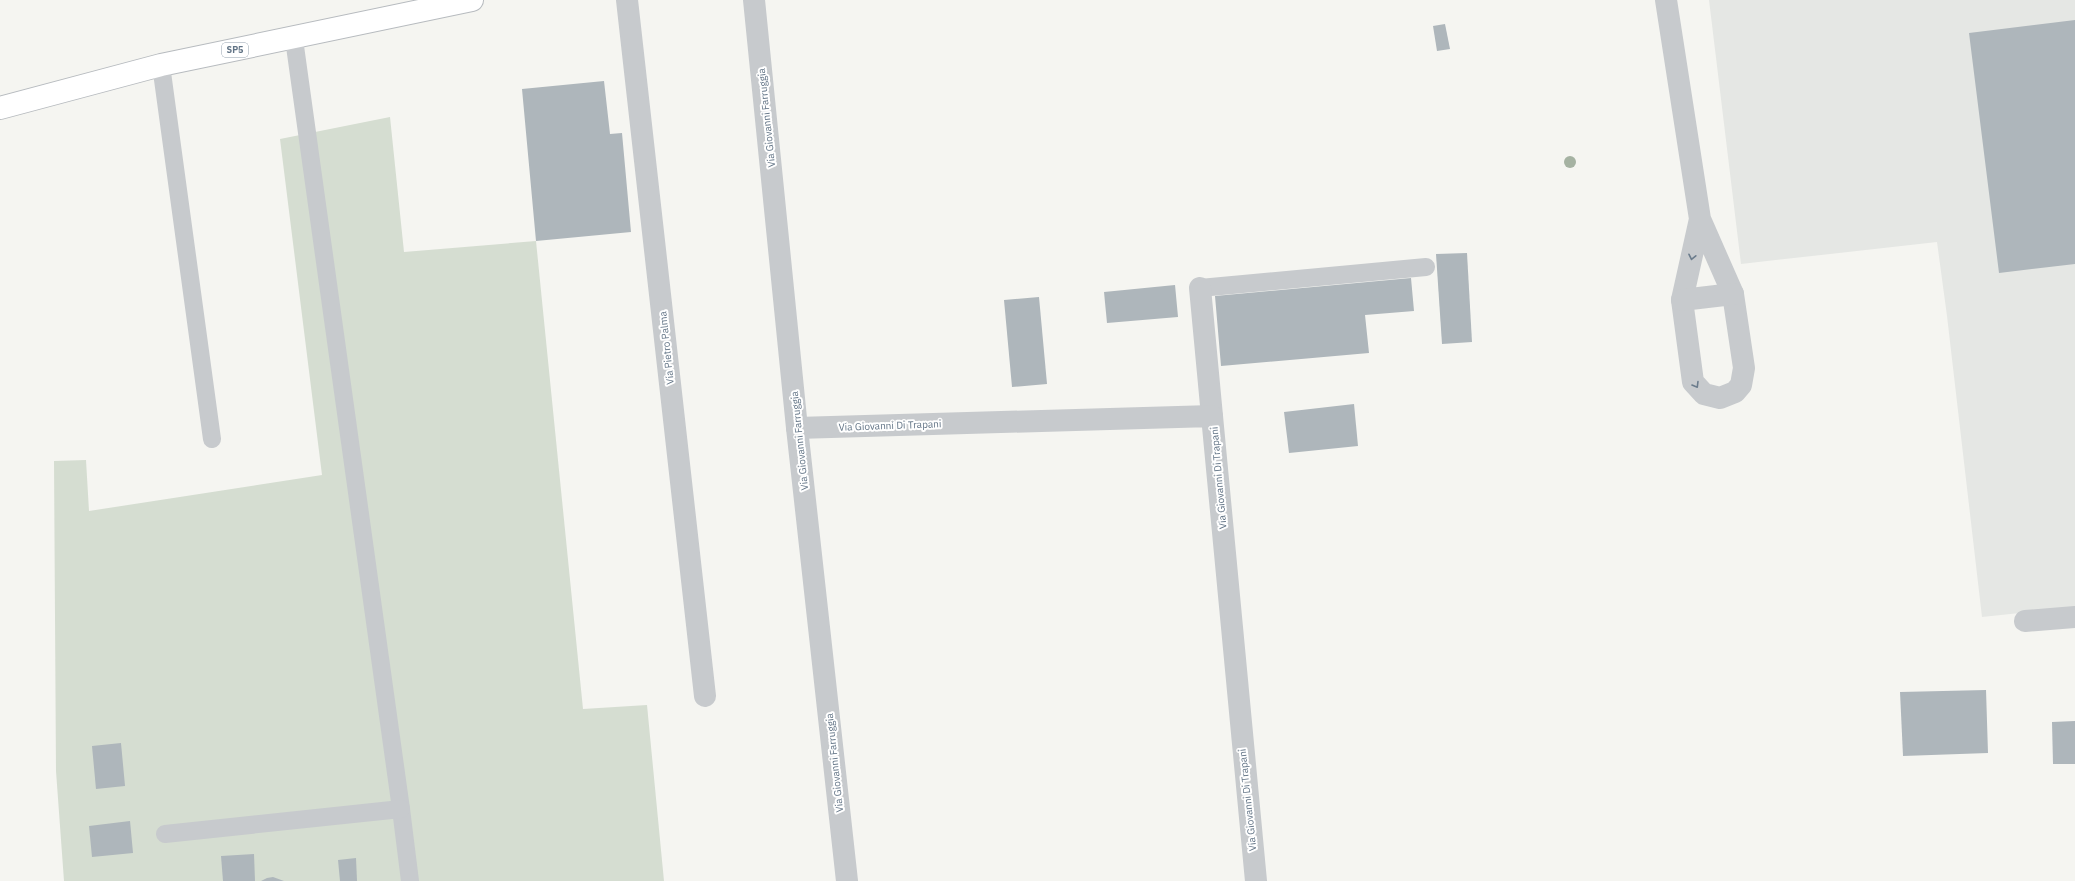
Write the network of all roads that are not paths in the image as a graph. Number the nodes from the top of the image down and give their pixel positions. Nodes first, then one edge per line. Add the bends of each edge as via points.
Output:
1 (472, 0) edge
2 (627, 0) edge
3 (754, 0) edge
4 (1666, 0) edge
5 (294, 39) junction
6 (161, 65) junction
7 (0, 108) edge
8 (1700, 219) junction
9 (1426, 267) dead end
10 (1200, 288) joint
11 (1732, 294) junction
12 (1682, 300) junction
13 (1212, 416) junction
14 (797, 428) junction
15 (212, 439) dead end
16 (2075, 617) edge
17 (2025, 621) dead end
18 (705, 696) dead end
19 (402, 810) junction
20 (165, 834) dead end
21 (410, 881) edge
22 (847, 881) edge
23 (1256, 881) edge

1 - 5 main road, SP5
2 - 18 street, Via Pietro Palma
3 - 14 street, Via Giovanni Farruggia
4 - 8 street
5 - 6 main road, SP5
5 - 19 lane
6 - 7 main road, SP5
6 - 15 lane
8 - 11 street
8 -> 12 street
9 - 10 lane
10 - 13 street
11 - 12 street
12 -> 11 street via 1693,382 1704,394 1720,398 1735,392 1744,377
13 - 14 street, Via Giovanni Di Trapani
13 - 23 street, Via Giovanni Di Trapani
14 - 22 street, Via Giovanni Farruggia
16 - 17 street
19 - 20 lane
19 - 21 lane

